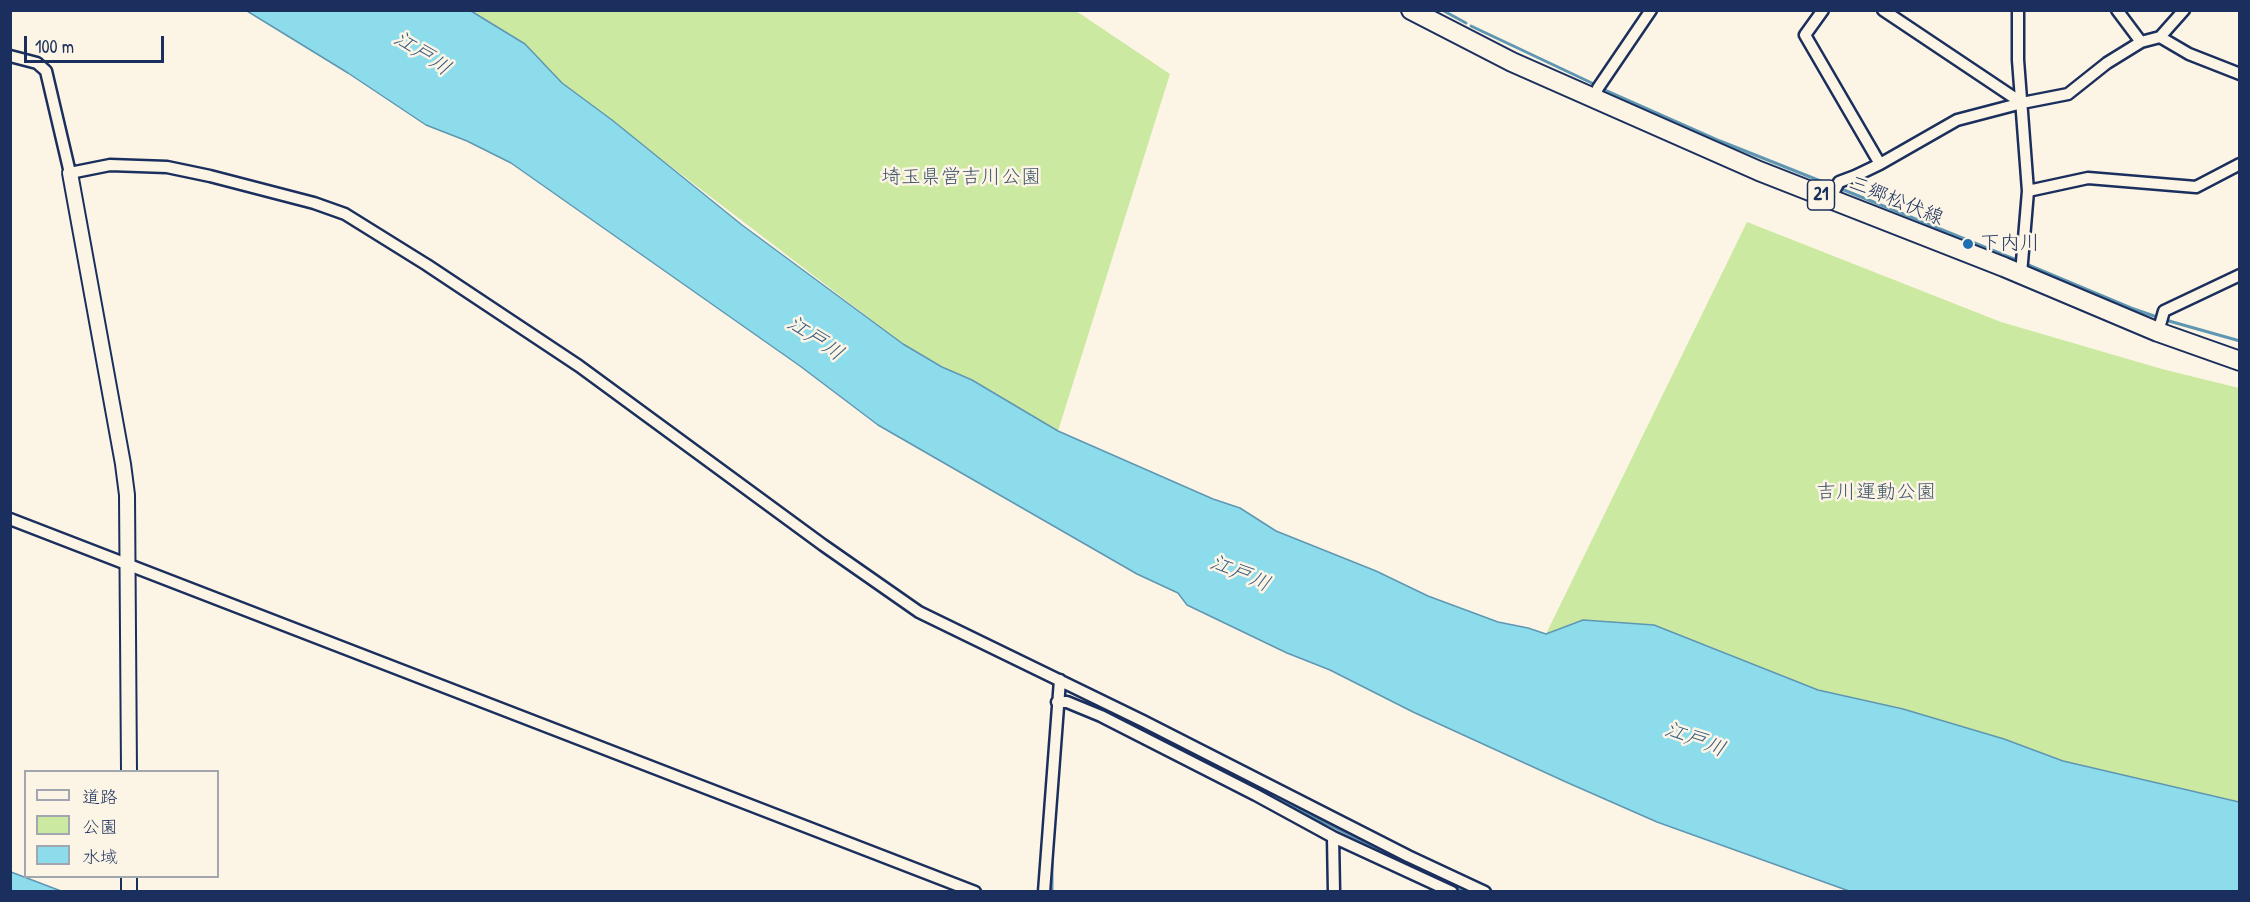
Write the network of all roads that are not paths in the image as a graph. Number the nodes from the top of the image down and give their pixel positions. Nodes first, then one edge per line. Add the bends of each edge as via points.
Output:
1 (1411, 10) edge
2 (1651, 10) edge
3 (1822, 10) edge
4 (1883, 10) edge
5 (2018, 10) edge
6 (2117, 10) edge
7 (2184, 10) edge
8 (2160, 37) junction
9 (2141, 42) junction
10 (10, 56) edge
11 (2240, 74) edge
12 (1595, 97) junction
13 (2022, 103) junction
14 (1881, 164) junction
15 (2240, 164) edge
16 (70, 173) junction
17 (1834, 191) junction
18 (2028, 191) junction
19 (2022, 265) junction
20 (2240, 275) edge
21 (2158, 332) junction
22 (2240, 361) edge
23 (10, 519) edge
24 (128, 564) junction
25 (1060, 680) junction
26 (1057, 702) junction
27 (129, 770) edge
28 (1333, 837) junction
29 (975, 891) edge
30 (1044, 891) edge
31 (1334, 891) edge
32 (1452, 891) edge
33 (1485, 891) edge

1 - 12 main road, 三郷松伏線 / 21 via 1512,62
2 - 12 street
3 - 14 street via 1805,35
4 - 13 street
5 - 13 street
6 - 9 street
7 - 8 street
8 - 9 street
8 - 11 street via 2189,54
9 - 13 street via 2068,94
10 - 16 street via 37,63 46,71
12 - 17 main road, 三郷松伏線 / 21 via 1748,166
13 - 14 street via 1957,120
13 - 18 street
14 - 17 street
15 - 18 street via 2196,187 2088,178
16 - 24 street via 123,464
16 - 25 street via 111,165 167,167 345,214 579,366 919,612
17 - 19 main road, 三郷松伏線 / 21
18 - 19 street
19 - 21 main road, 三郷松伏線 / 21
20 - 21 street via 2164,311
21 - 22 main road, 三郷松伏線 / 21
23 - 24 street
24 - 27 street
24 - 29 street
25 - 26 street
25 - 33 street
26 - 28 street via 1067,702 1101,716
26 - 30 street
28 - 31 street
28 - 32 street

